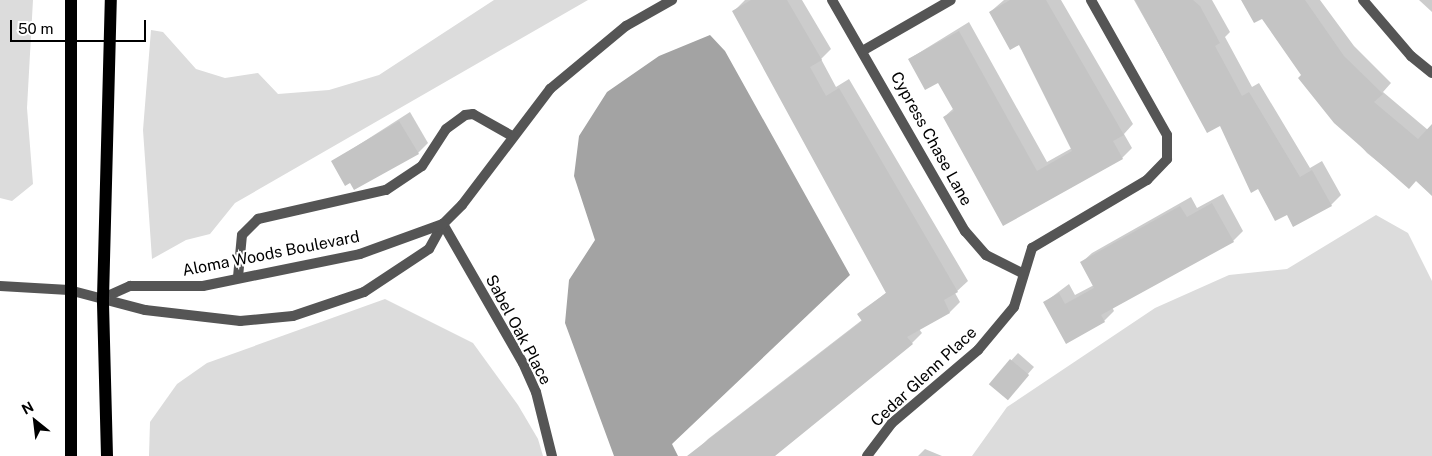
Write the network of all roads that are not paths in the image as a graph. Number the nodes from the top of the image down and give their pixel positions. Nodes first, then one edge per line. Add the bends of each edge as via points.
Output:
1 (71, 0) edge
2 (110, 0) edge
3 (672, 0) edge
4 (832, 0) edge
5 (951, 0) edge
6 (1091, 0) edge
7 (1363, 0) edge
8 (864, 50) junction
9 (1432, 73) edge
10 (512, 136) junction
11 (443, 224) junction
12 (1022, 273) junction
13 (238, 277) junction
14 (0, 286) edge
15 (69, 290) junction
16 (103, 298) junction
17 (71, 456) edge
18 (107, 456) edge
19 (552, 456) edge
20 (867, 456) edge

1 - 15 main road
2 - 16 main road
3 - 10 street, Aloma Woods Boulevard via 626,26 572,68
4 - 8 street, Cypress Chase Lane
5 - 8 street
6 - 12 street, Cedar Glenn Place via 1167,134 1167,159 1147,180 1032,248
7 - 9 street via 1411,56
8 - 12 street, Cypress Chase Lane via 965,232 986,256
10 - 11 street, Aloma Woods Boulevard via 462,205
10 - 13 street via 473,114 465,115 446,129 422,166 386,190 258,218 242,235
11 - 13 street, Aloma Woods Boulevard via 377,249
11 - 16 street, Aloma Woods Boulevard via 429,249 364,292 293,316 240,322 146,310
11 - 19 street, Sabel Oak Place via 523,363 536,392
12 - 20 street, Cedar Glenn Place via 1014,307 978,350 892,423
13 - 16 street, Aloma Woods Boulevard via 203,286 130,286
14 - 15 street, Aloma Woods Boulevard
15 - 16 street, Aloma Woods Boulevard
15 - 17 main road
16 - 18 main road

